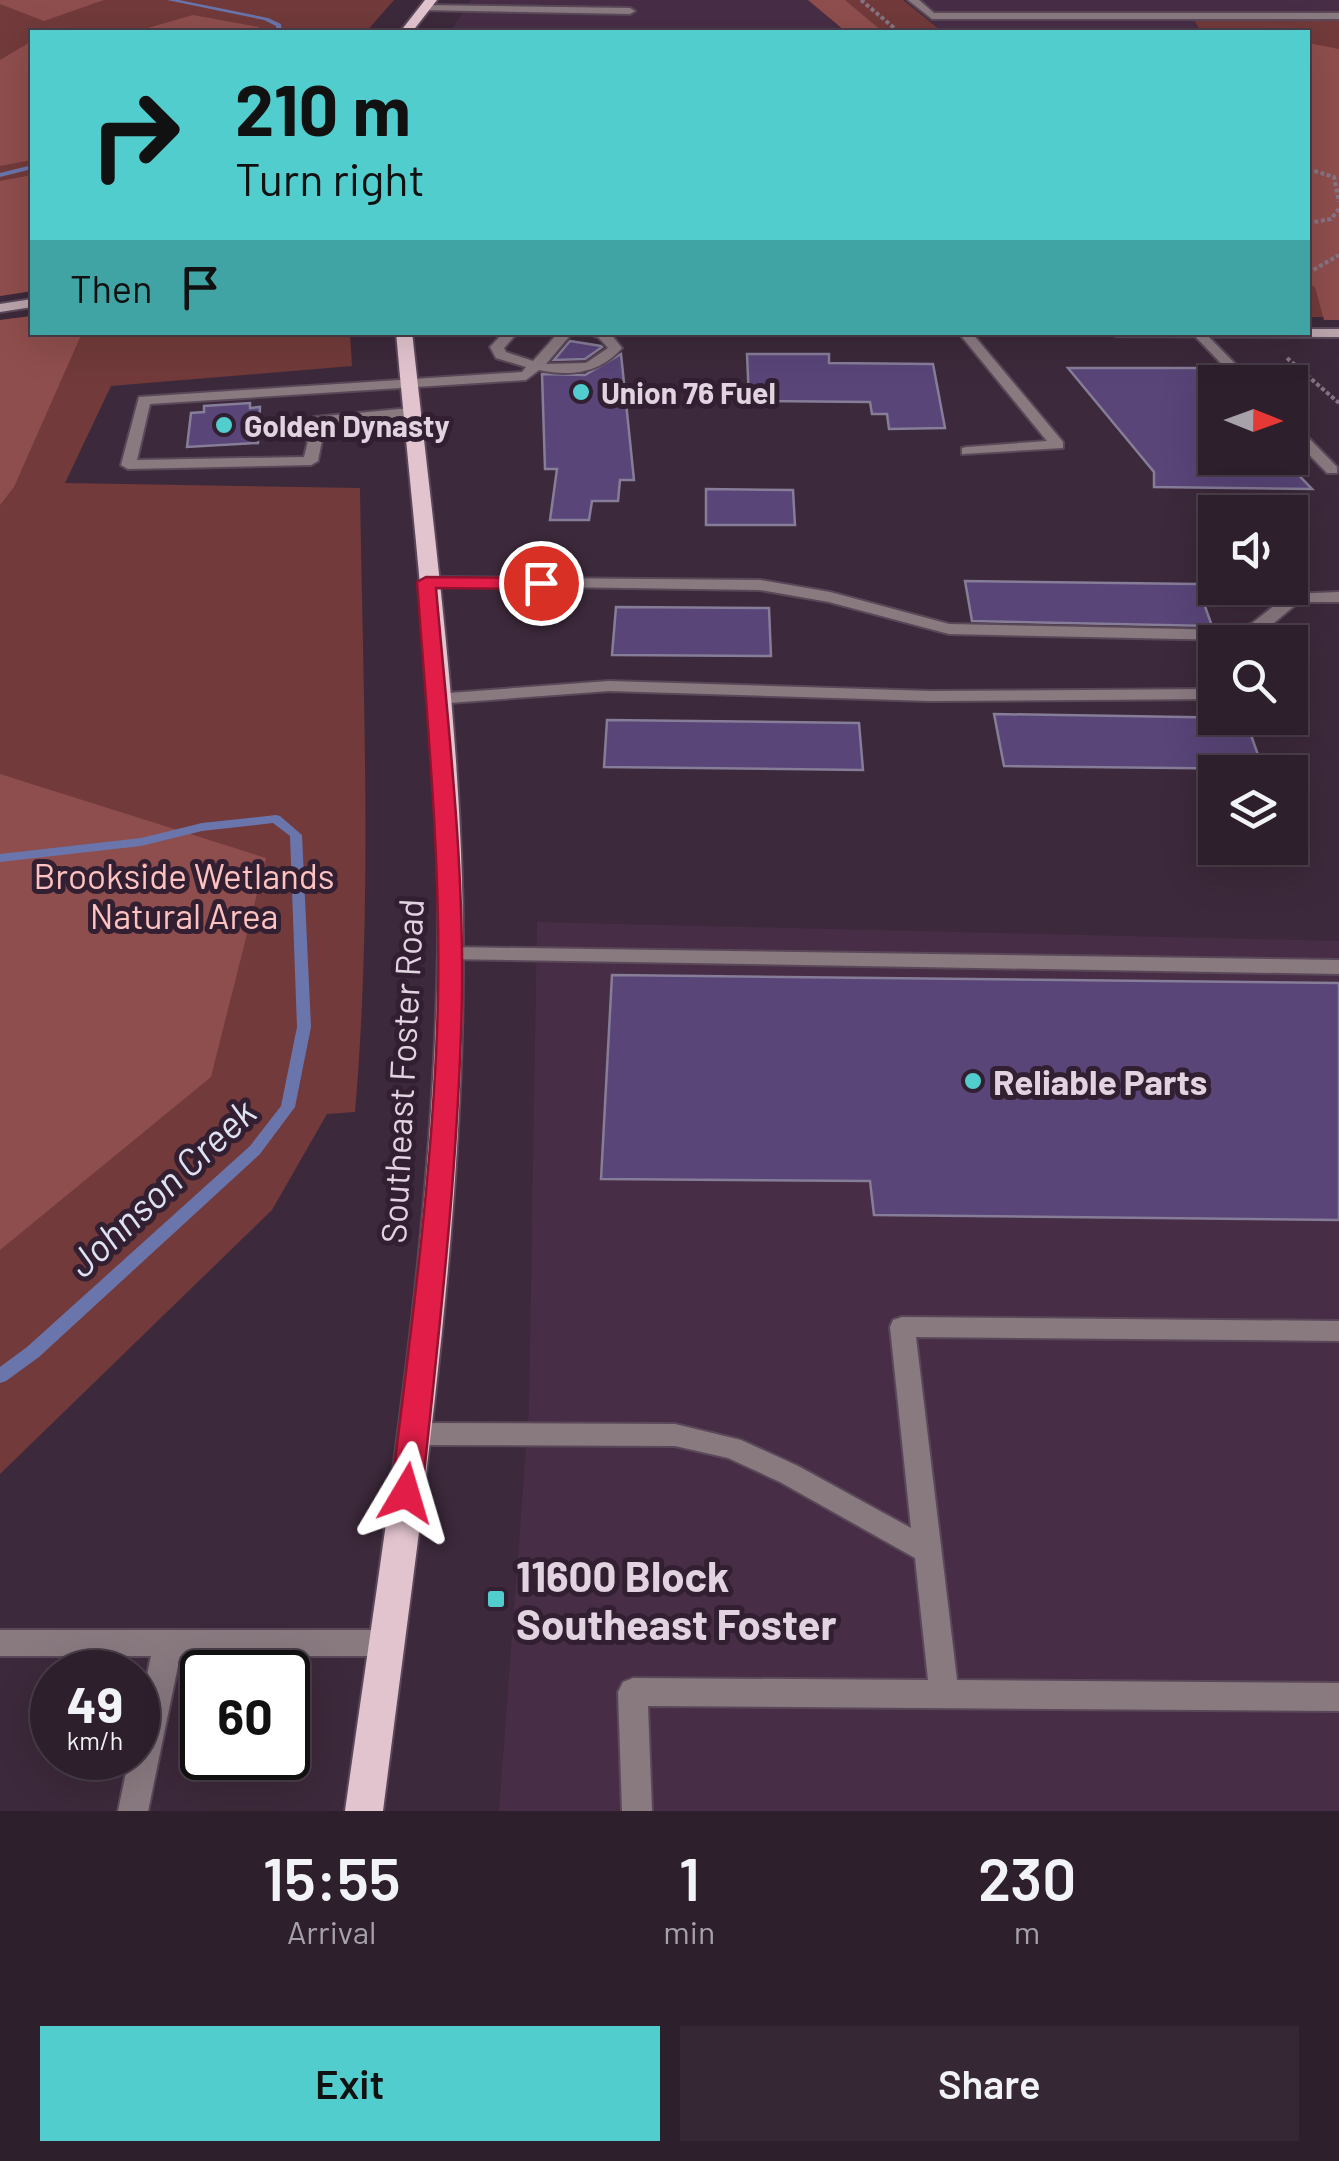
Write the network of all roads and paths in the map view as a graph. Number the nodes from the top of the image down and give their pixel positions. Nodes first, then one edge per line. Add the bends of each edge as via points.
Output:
1 (861, 0) edge
2 (913, 0) edge
3 (947, 0) edge
4 (1021, 0) edge
5 (1100, 0) edge
6 (1176, 0) edge
7 (1244, 0) edge
8 (1323, 0) edge
9 (427, 4) edge
10 (630, 5) edge
11 (951, 16) junction
12 (1027, 16) junction
13 (1107, 16) junction
14 (1184, 16) junction
15 (1253, 16) junction
16 (1336, 16) edge
17 (628, 27) dead end
18 (408, 30) edge
19 (898, 30) edge
20 (1310, 169) edge
21 (1339, 202) edge
22 (1339, 209) edge
23 (1310, 223) edge
24 (1339, 255) edge
25 (1310, 272) edge
26 (30, 303) edge
27 (0, 308) edge
28 (1310, 334) edge
29 (1339, 334) edge
30 (404, 335) edge
31 (509, 335) edge
32 (564, 335) edge
33 (597, 335) edge
34 (966, 335) edge
35 (1200, 335) edge
36 (1280, 352) dead end
37 (1229, 365) edge
38 (534, 367) junction
39 (409, 384) junction
40 (317, 387) junction
41 (1339, 403) edge
42 (411, 412) junction
43 (319, 420) junction
44 (1308, 445) edge
45 (967, 451) dead end
46 (1332, 470) dead end
47 (426, 582) junction
48 (1339, 597) edge
49 (1270, 625) edge
50 (1198, 635) edge
51 (1198, 694) edge
52 (436, 699) junction
53 (450, 954) junction
54 (1339, 967) edge
55 (1339, 1332) edge
56 (414, 1434) junction
57 (928, 1551) junction
58 (0, 1643) edge
59 (168, 1643) junction
60 (386, 1643) junction
61 (944, 1694) junction
62 (1339, 1697) edge
63 (133, 1811) edge
64 (364, 1811) edge
65 (637, 1811) edge

1 - 19 path
2 - 11 lane via 932,16
3 - 11 lane
4 - 12 lane
5 - 13 lane
6 - 14 lane
7 - 15 lane
8 - 16 lane
9 - 10 lane
9 - 18 main road
10 - 17 lane
11 - 12 lane
12 - 13 lane
13 - 14 lane
14 - 15 lane
15 - 16 lane
20 - 21 path via 1334,178
22 - 23 path via 1331,220
24 - 25 path
26 - 27 street
28 - 29 street
30 - 39 main road, Southeast Foster Road
31 - 38 lane via 500,354
32 - 38 lane
33 - 38 lane via 615,348 602,364
34 - 45 lane via 1058,445
35 - 37 lane
36 - 41 path
38 - 39 lane via 526,376
39 - 40 lane
39 - 42 main road, Southeast Foster Road
40 - 43 lane
40 - 43 lane via 144,400 128,465 311,460
42 - 43 lane
42 - 47 main road, Southeast Foster Road
44 - 46 lane
47 - 50 lane via 760,585 949,629
47 - 52 main road, Southeast Foster Road
48 - 49 lane via 1295,597
51 - 52 lane via 930,696 609,686
52 - 53 main road, Southeast Foster Road
53 - 54 lane
53 - 56 main road, Southeast Foster Road via 440,1168
55 - 57 lane via 902,1327
56 - 57 lane via 676,1435 732,1448 789,1474
56 - 60 main road, Southeast Foster Road
57 - 61 lane
58 - 59 lane
59 - 60 lane
59 - 63 lane
60 - 64 main road, Southeast Foster Road
61 - 62 lane
61 - 65 lane via 633,1692

